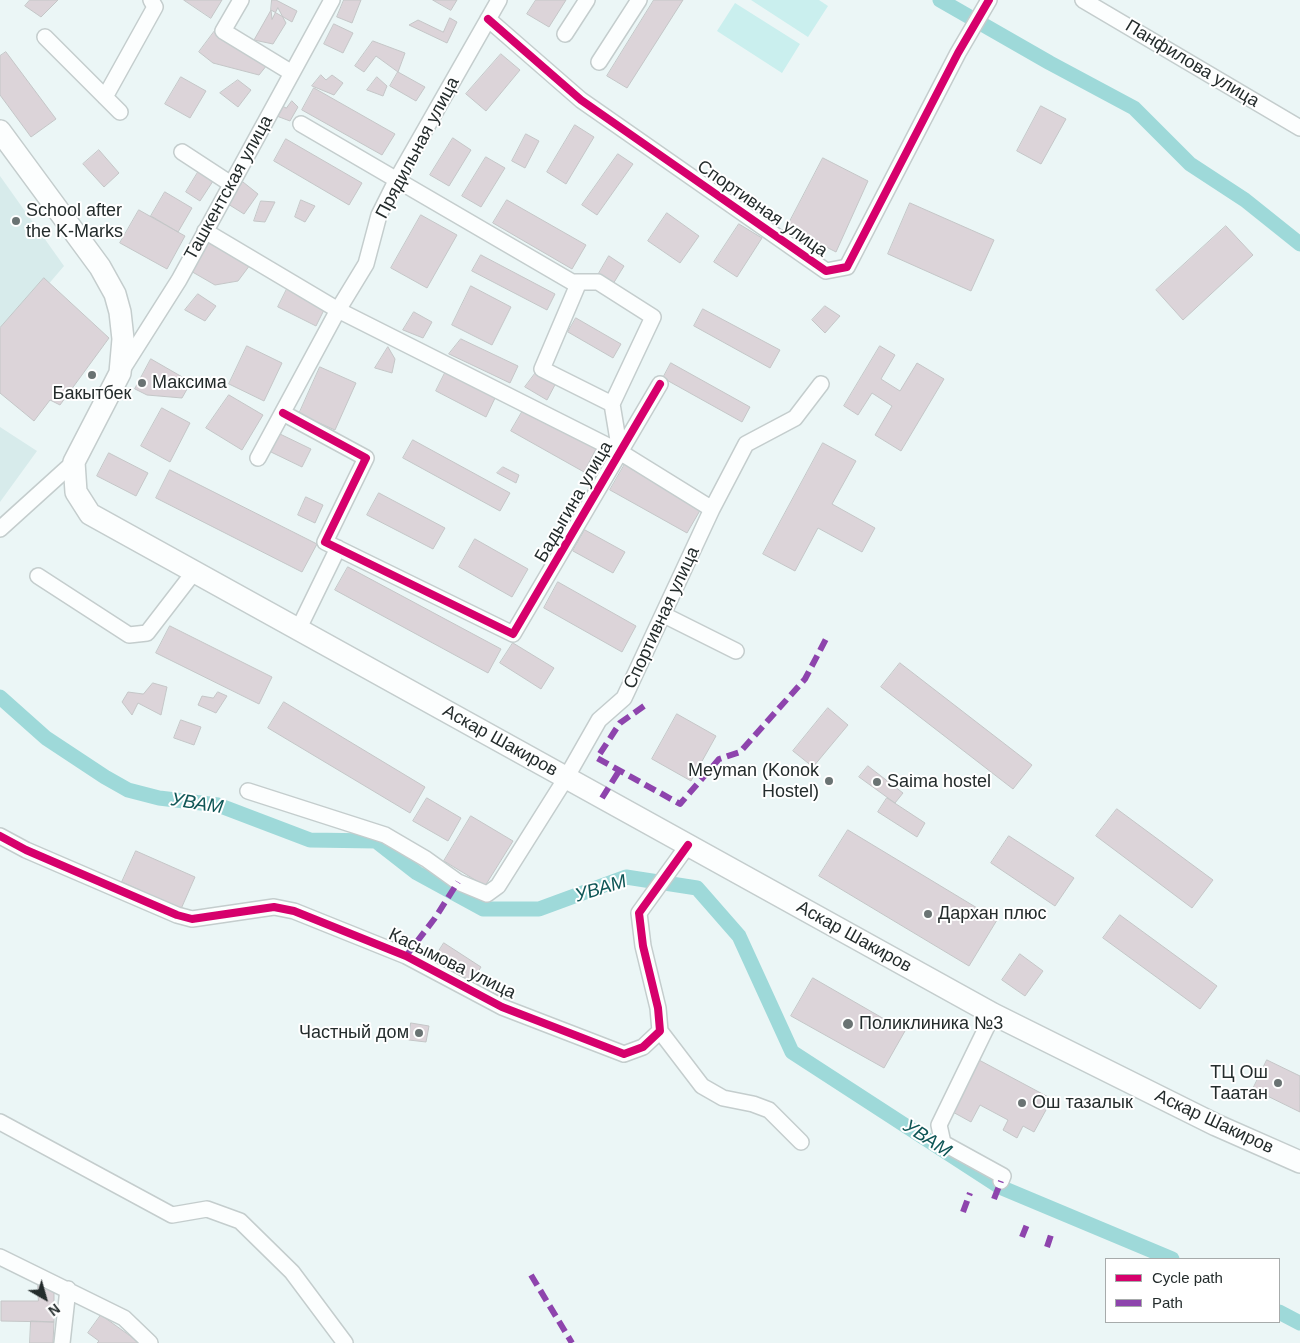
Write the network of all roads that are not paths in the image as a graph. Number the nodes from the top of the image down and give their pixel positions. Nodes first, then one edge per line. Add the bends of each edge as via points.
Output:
1 (151, 0) edge
2 (241, 0) edge
3 (332, 0) edge
4 (500, 0) edge
5 (587, 0) edge
6 (639, 0) edge
7 (1083, 0) edge
8 (988, 2) edge
9 (488, 19) junction
10 (565, 34) dead end
11 (45, 38) dead end
12 (600, 62) dead end
13 (292, 73) junction
14 (105, 97) junction
15 (120, 112) dead end
16 (301, 124) dead end
17 (1300, 128) edge
18 (0, 131) edge
19 (182, 152) dead end
20 (397, 180) junction
21 (231, 184) junction
22 (205, 231) junction
23 (579, 282) junction
24 (338, 310) junction
25 (120, 373) junction
26 (660, 384) dead end
27 (821, 384) dead end
28 (612, 404) junction
29 (283, 413) junction
30 (620, 452) junction
31 (258, 458) dead end
32 (74, 462) junction
33 (712, 509) junction
34 (0, 529) edge
35 (338, 548) junction
36 (194, 572) junction
37 (38, 576) dead end
38 (664, 615) junction
39 (298, 630) junction
40 (736, 650) dead end
41 (566, 778) junction
42 (248, 791) dead end
43 (0, 836) edge
44 (688, 845) junction
45 (993, 1014) junction
46 (660, 1031) junction
47 (0, 1122) edge
48 (801, 1142) dead end
49 (1300, 1162) edge
50 (1001, 1181) dead end
51 (0, 1257) edge
52 (68, 1290) junction
53 (62, 1343) edge
54 (150, 1343) edge
55 (344, 1343) edge

1 - 14 street via 155,7
2 - 13 street via 223,31
3 - 13 street, Ташкентская улица
4 - 9 street, Прядильная улица
5 - 10 street
6 - 12 street
7 - 17 street, Панфилова улица
8 - 9 street, Спортивная улица via 847,267 826,271 581,100
9 - 20 street, Прядильная улица
11 - 14 street
13 - 21 street, Ташкентская улица
14 - 15 street
16 - 20 street
18 - 25 main road via 100,267 115,294 123,339
19 - 21 street
20 - 23 street via 572,282
20 - 24 street, Прядильная улица via 379,215 366,264
21 - 22 street, Ташкентская улица
22 - 24 street, Бадыгина улица
22 - 25 street, Ташкентская улица via 179,280
23 - 28 street via 542,369
23 - 28 street via 598,282 653,316
24 - 29 street, Прядильная улица
24 - 30 street, Бадыгина улица
25 - 32 main road
26 - 30 street, Бадыгина улица
27 - 33 street, Спортивная улица via 795,418 746,444
28 - 30 street
29 - 31 street, Прядильная улица
29 - 35 street via 366,458 325,542
30 - 33 street, Бадыгина улица
30 - 35 street, Бадыгина улица via 513,634
32 - 34 street
32 - 36 main road, Аскар Шакиров via 76,492 90,514
33 - 38 street, Спортивная улица
35 - 39 street
36 - 37 street via 147,633 129,635
36 - 39 main road, Аскар Шакиров
38 - 40 street
38 - 41 street, Спортивная улица via 624,698 599,720
39 - 41 main road, Аскар Шакиров
41 - 42 street, Спортивная улица via 498,886 487,894 458,882 385,836
41 - 44 main road, Аскар Шакиров
43 - 46 street, Касымова улица via 26,850 192,919 274,907 294,911 406,956 502,1007 624,1054 643,1047
44 - 45 main road, Аскар Шакиров
44 - 46 street via 639,913
45 - 49 main road, Аскар Шакиров via 1216,1125
45 - 50 street via 939,1125 943,1143 1003,1176
46 - 48 street via 702,1086 723,1098 769,1110
47 - 55 street via 172,1214 207,1209 240,1222 292,1272
51 - 52 street
52 - 53 street
52 - 54 street via 124,1318

